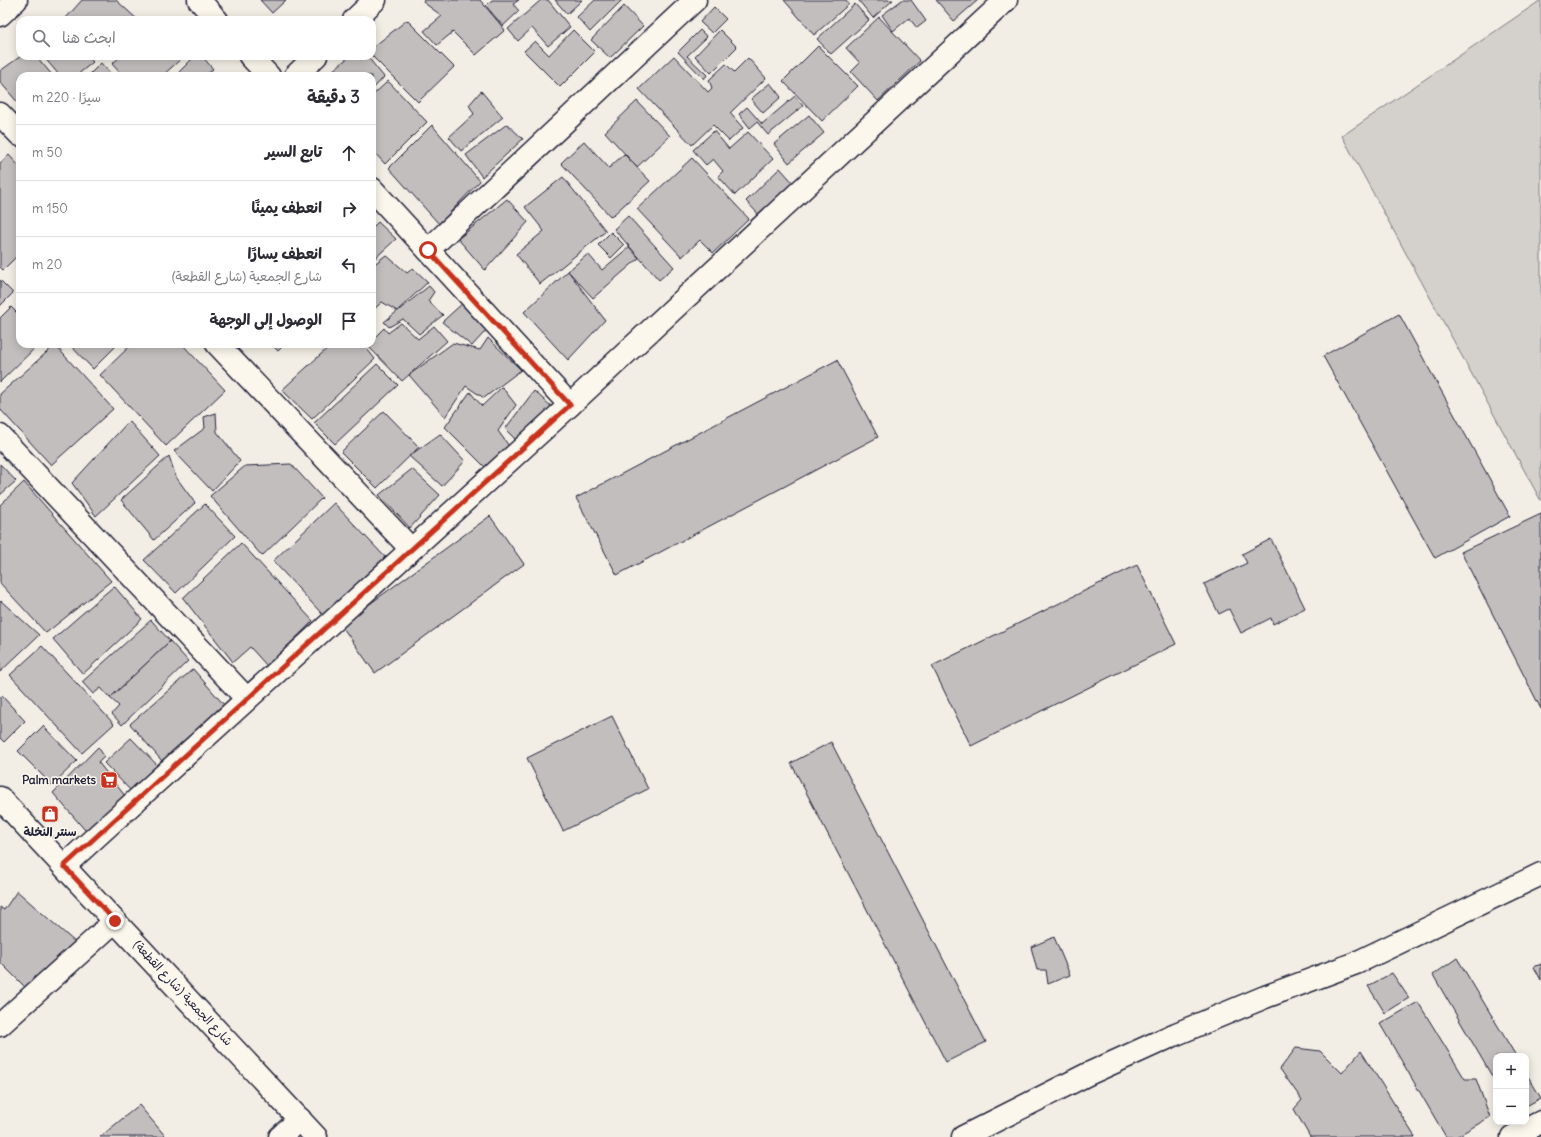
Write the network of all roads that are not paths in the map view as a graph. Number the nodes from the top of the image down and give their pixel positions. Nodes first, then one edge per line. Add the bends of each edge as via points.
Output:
1 (16, 0) edge
2 (199, 0) edge
3 (375, 0) edge
4 (695, 0) edge
5 (1006, 0) edge
6 (0, 15) edge
7 (213, 16) edge
8 (358, 16) edge
9 (254, 60) edge
10 (312, 60) edge
11 (265, 72) edge
12 (299, 72) edge
13 (0, 114) edge
14 (16, 131) edge
15 (376, 193) edge
16 (428, 250) junction
17 (221, 348) edge
18 (570, 405) junction
19 (0, 436) edge
20 (411, 550) junction
21 (247, 699) junction
22 (0, 798) edge
23 (64, 866) junction
24 (1541, 874) edge
25 (115, 921) junction
26 (0, 1025) edge
27 (300, 1119) junction
28 (1541, 1122) edge
29 (280, 1137) edge
30 (316, 1137) edge
31 (963, 1137) edge
32 (1512, 1137) edge

1 - 6 street
2 - 7 street
3 - 8 street
4 - 16 street
5 - 18 street
9 - 11 street
10 - 12 street
13 - 14 street
15 - 16 street
16 - 18 street
17 - 20 street
18 - 20 street
19 - 21 street
20 - 21 street
21 - 23 street
22 - 23 street, شارع الجمعية (شارع القطعة)
23 - 25 street, شارع الجمعية (شارع القطعة)
24 - 31 street via 1356,963 1258,1000 1095,1071
25 - 26 street
25 - 27 street, شارع الجمعية (شارع القطعة)
27 - 29 street
27 - 30 street, شارع الجمعية (شارع القطعة)
28 - 32 street

